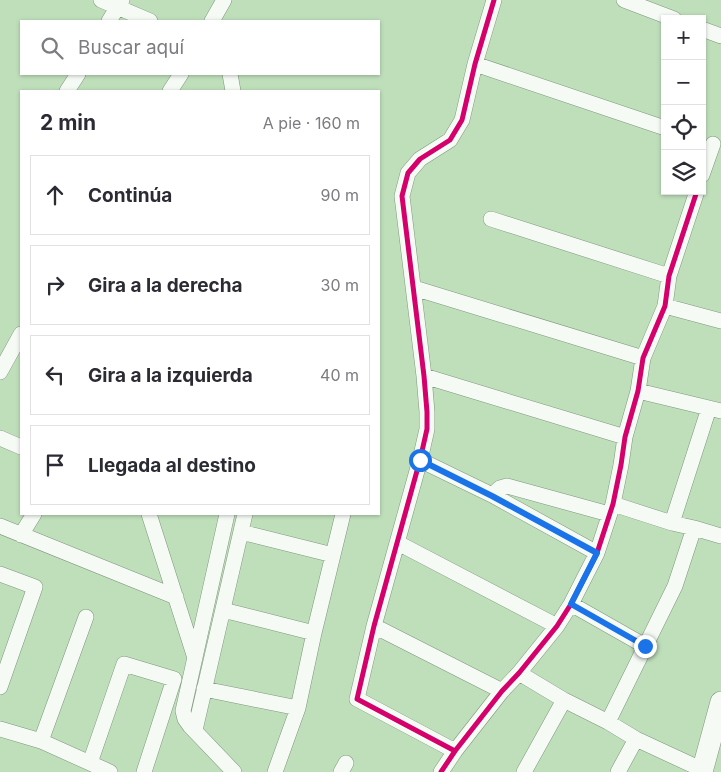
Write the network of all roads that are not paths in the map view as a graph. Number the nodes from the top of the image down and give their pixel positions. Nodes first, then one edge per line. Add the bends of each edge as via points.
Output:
1 (101, 0) edge
2 (224, 0) edge
3 (494, 0) edge
4 (624, 0) edge
5 (120, 4) edge
6 (663, 15) edge
7 (110, 20) edge
8 (148, 20) edge
9 (213, 20) edge
10 (706, 30) edge
11 (721, 36) edge
12 (475, 64) junction
13 (77, 75) edge
14 (180, 75) edge
15 (230, 75) edge
16 (68, 90) edge
17 (171, 90) edge
18 (233, 90) edge
19 (661, 127) edge
20 (712, 144) edge
21 (706, 163) edge
22 (696, 195) edge
23 (491, 219) dead end
24 (669, 276) junction
25 (414, 288) junction
26 (665, 306) junction
27 (721, 321) edge
28 (20, 338) edge
29 (16, 355) edge
30 (644, 358) junction
31 (0, 372) edge
32 (424, 376) junction
33 (638, 391) junction
34 (715, 410) edge
35 (625, 437) junction
36 (0, 438) edge
37 (20, 447) edge
38 (420, 460) junction
39 (492, 496) junction
40 (611, 509) junction
41 (33, 515) edge
42 (149, 515) edge
43 (227, 515) edge
44 (245, 515) edge
45 (343, 515) edge
46 (672, 523) junction
47 (0, 526) edge
48 (694, 528) junction
49 (241, 532) junction
50 (21, 535) junction
51 (721, 536) edge
52 (398, 543) junction
53 (597, 553) junction
54 (333, 555) junction
55 (0, 574) edge
56 (176, 598) junction
57 (571, 604) junction
58 (223, 610) junction
59 (86, 617) dead end
60 (374, 626) junction
61 (557, 626) junction
62 (314, 633) junction
63 (645, 646) junction
64 (195, 658) junction
65 (519, 673) junction
66 (0, 687) edge
67 (204, 689) junction
68 (502, 691) junction
69 (564, 700) junction
70 (298, 708) junction
71 (720, 712) edge
72 (608, 722) junction
73 (0, 729) edge
74 (195, 730) junction
75 (636, 739) junction
76 (41, 741) junction
77 (454, 751) junction
78 (90, 763) junction
79 (702, 771) edge
80 (110, 772) edge
81 (144, 772) edge
82 (234, 772) edge
83 (275, 772) edge
84 (441, 772) edge
85 (524, 772) edge
86 (618, 772) edge

1 - 5 street
2 - 9 street
3 - 12 street
4 - 6 street
5 - 7 street
5 - 8 street
10 - 11 street
12 - 19 street
12 - 25 street via 462,120 450,140 420,159 408,173 402,196
13 - 16 street
14 - 17 street
15 - 18 street
20 - 21 street
22 - 24 street
23 - 24 street
24 - 26 street
25 - 30 street
25 - 32 street
26 - 27 street
26 - 30 street
28 - 29 street
29 - 31 street
30 - 33 street
32 - 35 street
32 - 38 street via 427,429
33 - 34 street
33 - 35 street
34 - 46 street
35 - 40 street
36 - 37 street
38 - 39 street
38 - 52 street
39 - 40 street via 507,486
39 - 53 street
40 - 46 street
40 - 53 street
41 - 50 street
42 - 56 street
43 - 64 street
44 - 49 street
45 - 54 street
46 - 48 street
47 - 50 street
48 - 51 street
48 - 63 street via 674,586
49 - 54 street
49 - 58 street
50 - 56 street
52 - 60 street
52 - 61 street
53 - 57 street
54 - 62 street
55 - 66 street via 35,587
56 - 64 street
57 - 61 street
57 - 63 street
58 - 62 street
58 - 67 street
59 - 76 street
60 - 68 street
60 - 77 street via 357,699
61 - 65 street
62 - 70 street
63 - 72 street
64 - 74 street via 183,711 185,719
65 - 68 street
65 - 69 street
67 - 70 street
67 - 74 street
68 - 77 street
69 - 72 street
69 - 85 street
70 - 83 street
71 - 79 main road
72 - 75 street
73 - 76 street
74 - 82 street
75 - 79 street
75 - 86 street
76 - 78 street
77 - 84 street
78 - 80 street
78 - 81 street via 124,664 174,679

